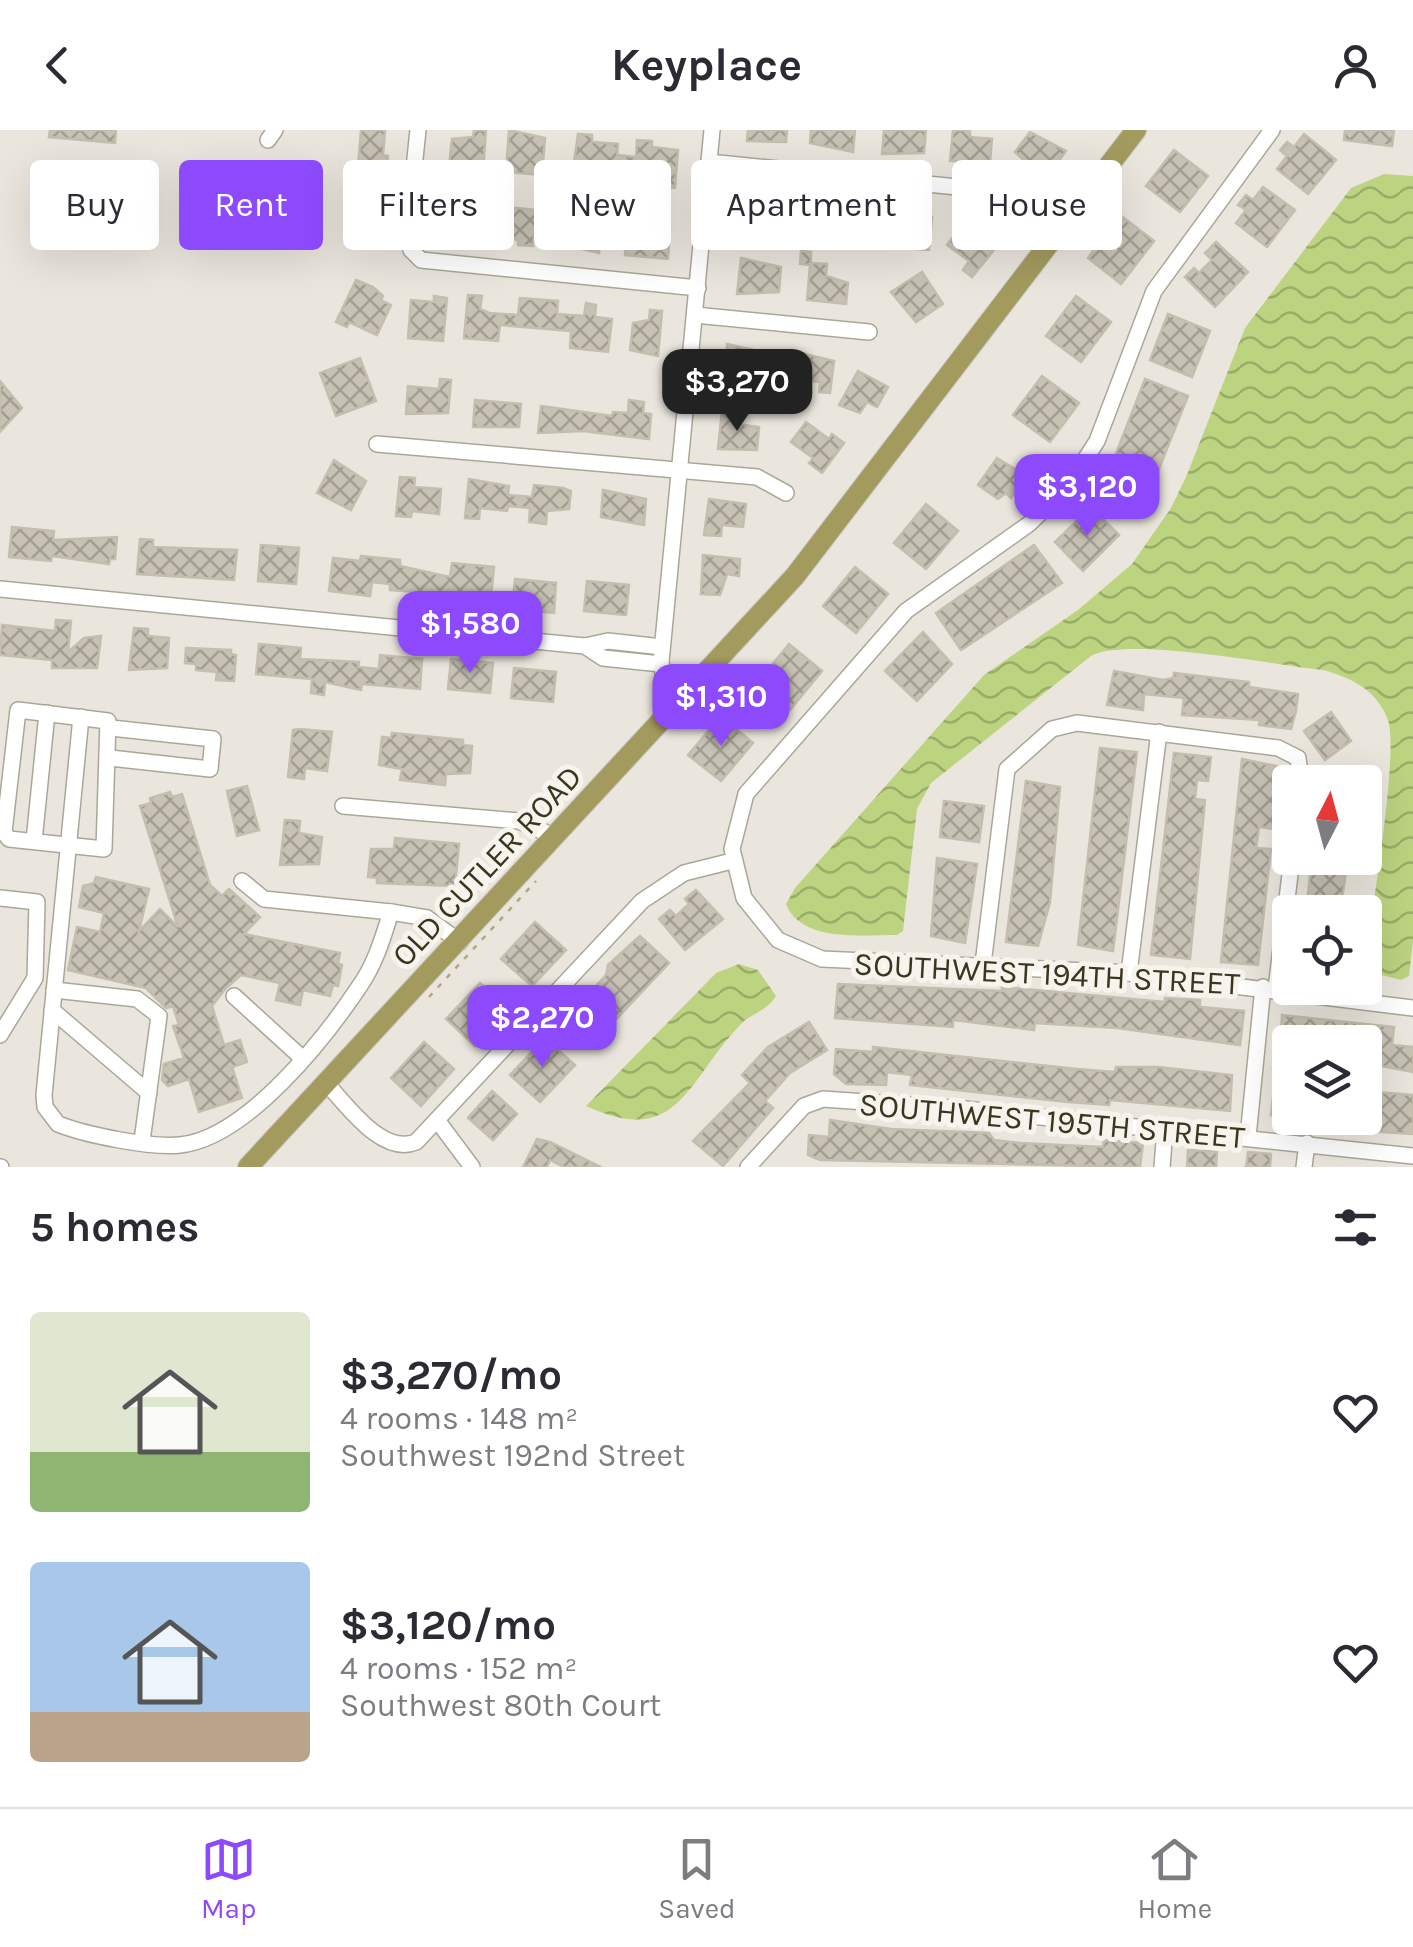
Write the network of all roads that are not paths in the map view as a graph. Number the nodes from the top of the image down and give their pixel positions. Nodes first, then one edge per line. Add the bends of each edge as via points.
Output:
1 (418, 130) edge
2 (712, 130) edge
3 (1136, 130) edge
4 (1272, 130) edge
5 (709, 160) edge
6 (701, 250) edge
7 (698, 288) junction
8 (695, 314) junction
9 (869, 332) dead end
10 (377, 444) dead end
11 (680, 469) junction
12 (786, 493) dead end
13 (0, 589) edge
14 (618, 642) junction
15 (585, 646) junction
16 (662, 646) junction
17 (616, 660) junction
18 (661, 664) junction
19 (681, 699) junction
20 (47, 713) junction
21 (81, 718) junction
22 (112, 728) junction
23 (1159, 732) junction
24 (110, 758) junction
25 (1300, 765) edge
26 (342, 806) dead end
27 (556, 837) junction
28 (34, 842) junction
29 (69, 845) junction
30 (732, 860) junction
31 (1289, 875) edge
32 (242, 881) dead end
33 (0, 898) edge
34 (391, 912) junction
35 (460, 942) junction
36 (983, 964) junction
37 (1129, 974) junction
38 (1270, 988) junction
39 (54, 990) junction
40 (234, 996) dead end
41 (1413, 1008) edge
42 (52, 1010) junction
43 (0, 1035) edge
44 (300, 1057) junction
45 (326, 1083) junction
46 (149, 1093) junction
47 (438, 1120) junction
48 (1165, 1128) junction
49 (1248, 1137) junction
50 (142, 1141) junction
51 (1306, 1143) junction
52 (1413, 1156) edge
53 (248, 1167) edge
54 (472, 1167) edge
55 (748, 1167) edge
56 (1162, 1167) edge
57 (1304, 1167) edge

1 - 7 street via 408,234 413,253 432,265
2 - 5 street
3 - 19 main road, OLD CUTLER ROAD via 795,576
4 - 30 street via 1154,290 1097,441 1075,477 1040,516 935,587 884,633 754,782 737,817
6 - 7 street
7 - 8 street
8 - 9 street
8 - 11 street
10 - 11 street
11 - 12 street via 758,477
11 - 16 street
13 - 15 street
14 - 15 street
14 - 16 street
14 - 17 street
15 - 17 street
16 - 18 street
17 - 18 street
18 - 19 street
19 - 27 main road, OLD CUTLER ROAD
20 - 21 street
20 - 28 street
20 - 28 street via 14,714 4,832 9,839
21 - 22 street via 108,721
21 - 29 street
22 - 24 street
22 - 24 street via 213,739 210,768
23 - 25 street via 1278,748 1293,753
23 - 36 street via 1064,724 1007,769
23 - 37 street
24 - 29 street via 104,849
26 - 27 street via 519,822
27 - 35 main road, OLD CUTLER ROAD
28 - 29 street
29 - 39 street
30 - 36 street, SOUTHWEST 194TH STREET via 751,912 795,950 839,961
30 - 47 street via 690,870 645,898
31 - 38 street
32 - 34 street via 264,899
33 - 43 street via 37,902 36,968 29,992
34 - 35 street via 427,918
34 - 44 street via 362,982
35 - 45 main road, OLD CUTLER ROAD
36 - 37 street, SOUTHWEST 194TH STREET
37 - 38 street, SOUTHWEST 194TH STREET
38 - 41 street, SOUTHWEST 194TH STREET
38 - 49 street
39 - 42 street
39 - 46 street via 137,999 159,1016
40 - 44 street
42 - 46 street
42 - 50 street via 44,1095 49,1116 71,1129
44 - 50 street via 255,1107 221,1131 178,1145
45 - 47 street via 393,1145 416,1142
45 - 53 main road, OLD CUTLER ROAD
46 - 50 street
47 - 54 street
48 - 49 street, SOUTHWEST 195TH STREET
48 - 55 street, SOUTHWEST 195TH STREET via 811,1102
48 - 56 street
49 - 51 street, SOUTHWEST 195TH STREET
51 - 52 street, SOUTHWEST 195TH STREET
51 - 57 street

